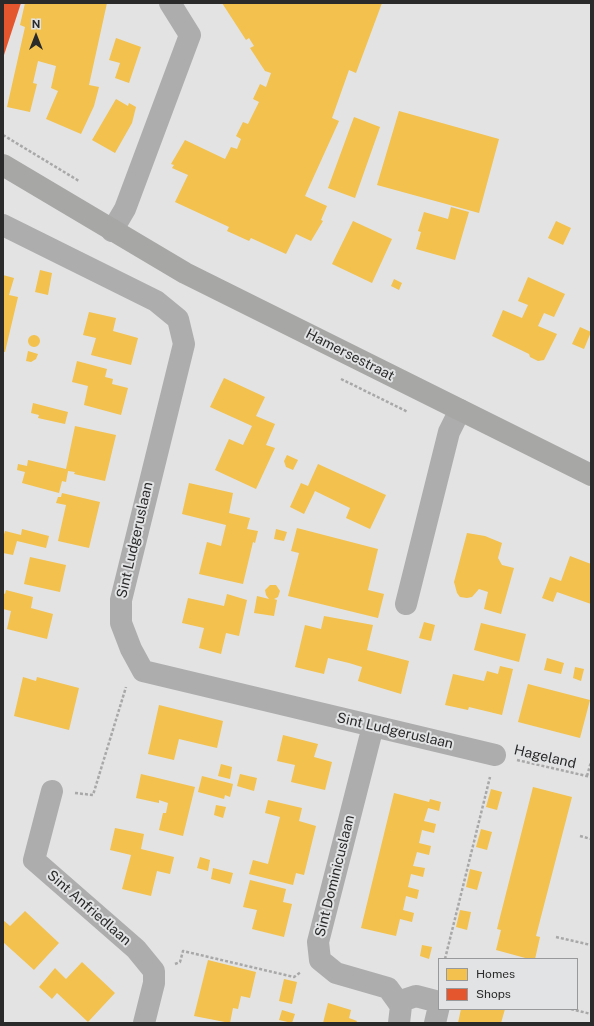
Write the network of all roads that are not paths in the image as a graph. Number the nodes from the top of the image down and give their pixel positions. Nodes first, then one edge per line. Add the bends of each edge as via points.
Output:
1 (170, 3) edge
2 (3, 165) edge
3 (3, 225) edge
4 (112, 231) junction
5 (460, 410) junction
6 (591, 475) edge
7 (406, 604) dead end
8 (373, 726) junction
9 (495, 755) road end
10 (52, 791) road end
11 (438, 1002) edge
12 (438, 1010) edge
13 (398, 1012) edge
14 (144, 1023) edge
15 (435, 1023) edge

1 - 4 street via 190,35 125,208
2 - 4 main road, Hamersestraat
3 - 8 street, Sint Ludgeruslaan via 144,294 178,319 184,344 121,600 121,623 130,649 144,671
4 - 5 main road, Hamersestraat via 185,273
5 - 6 main road, Hamersestraat
5 - 7 street via 449,432
8 - 9 street, Sint Ludgeruslaan
8 - 13 street, Sint Dominicuslaan via 318,942 320,960 336,973 388,988
10 - 14 street, Sint Anfriedlaan via 34,860 136,950 154,971 154,983
11 - 13 street via 416,996
12 - 15 street

